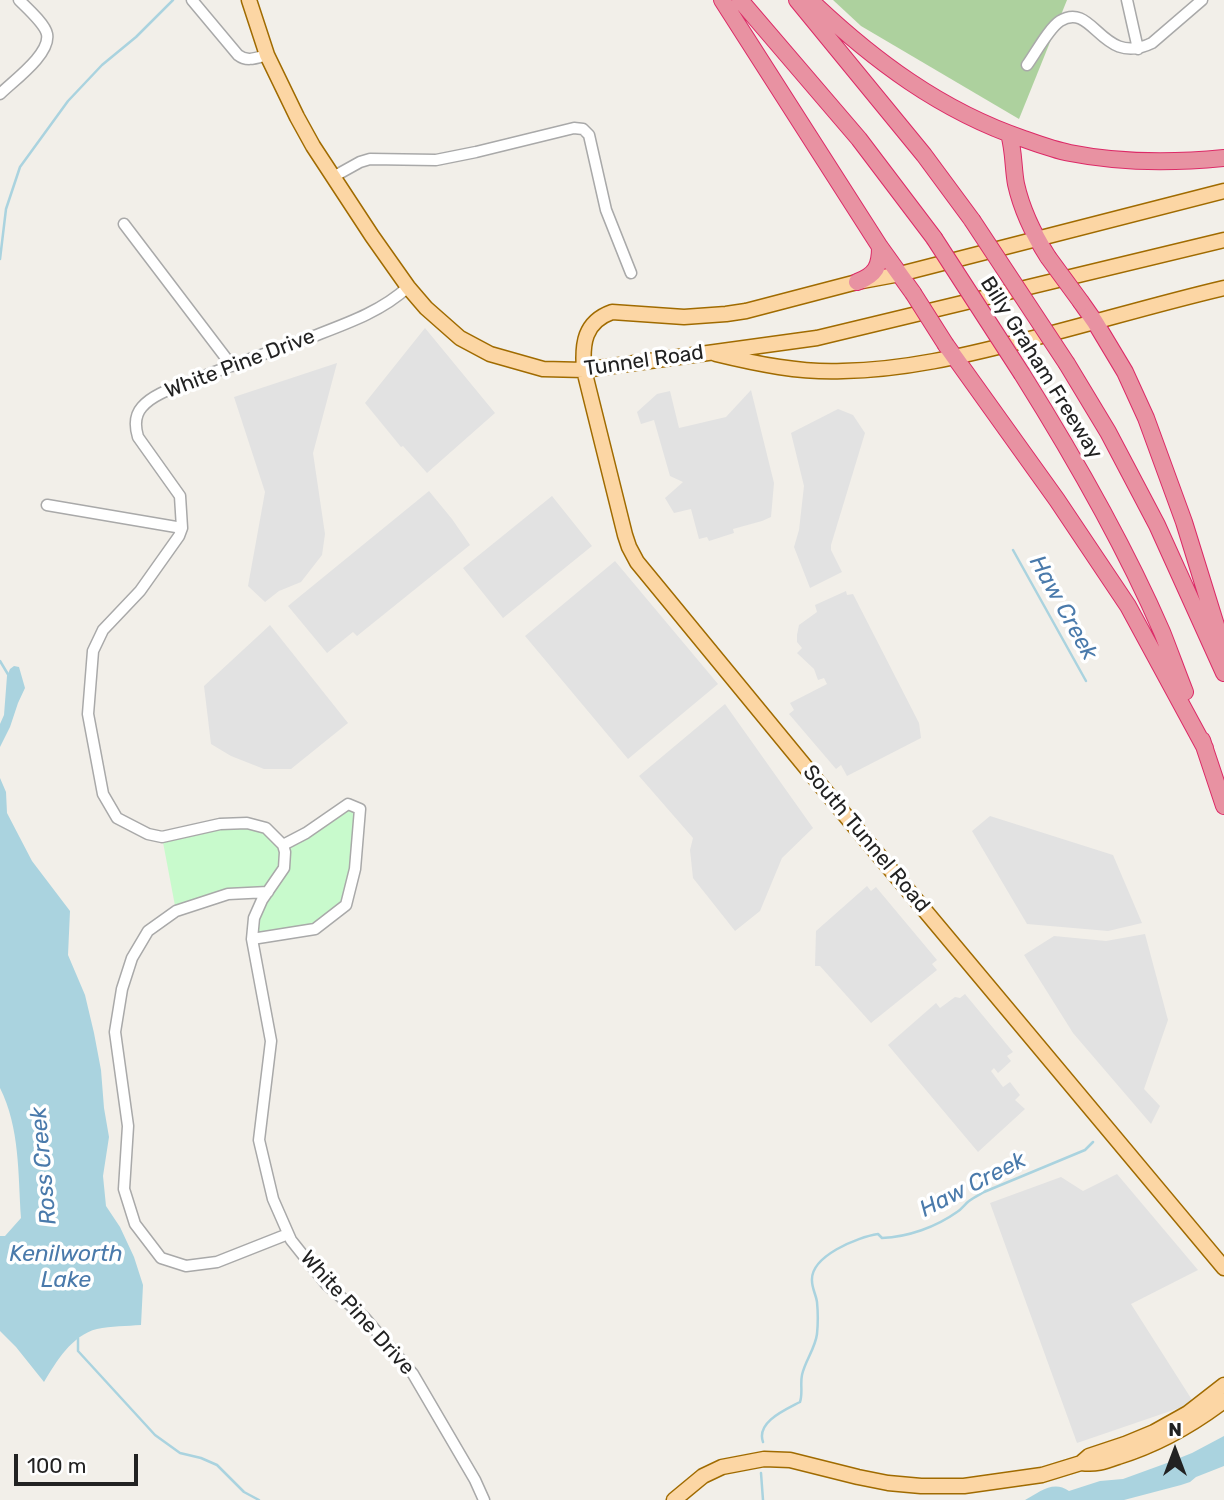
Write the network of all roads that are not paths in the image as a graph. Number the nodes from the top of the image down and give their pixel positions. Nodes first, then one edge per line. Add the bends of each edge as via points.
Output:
1 (19, 0) edge
2 (192, 0) edge
3 (249, 0) edge
4 (722, 0) edge
5 (740, 0) edge
6 (797, 0) edge
7 (810, 0) edge
8 (1128, 0) edge
9 (1202, 0) edge
10 (1138, 48) junction
11 (267, 55) junction
12 (1027, 65) dead end
13 (0, 94) edge
14 (1009, 134) junction
15 (1224, 158) edge
16 (334, 177) junction
17 (1224, 191) edge
18 (124, 224) dead end
19 (1036, 239) junction
20 (1224, 240) edge
21 (880, 247) junction
22 (631, 273) dead end
23 (900, 274) junction
24 (857, 282) junction
25 (408, 287) junction
26 (1224, 288) edge
27 (1095, 322) junction
28 (708, 352) junction
29 (951, 352) junction
30 (232, 366) junction
31 (584, 370) junction
32 (47, 505) dead end
33 (182, 528) junction
34 (1224, 651) edge
35 (1224, 673) edge
36 (1205, 748) junction
37 (1224, 806) edge
38 (283, 845) junction
39 (268, 892) junction
40 (252, 939) junction
41 (288, 1234) junction
42 (1224, 1268) edge
43 (1224, 1385) edge
44 (1224, 1401) edge
45 (1081, 1463) junction
46 (484, 1500) edge
47 (674, 1500) edge

1 - 13 street via 47,33 46,44 42,54
2 - 11 street via 243,59
3 - 11 main road, Tunnel Road
4 - 21 highway
5 - 36 highway, Billy Graham Freeway, bridge via 859,139 934,238 1022,374 1118,539 1162,633
6 - 35 highway, Billy Graham Freeway, bridge via 972,220 1067,364 1157,524
7 - 14 highway via 918,88
8 - 10 street
9 - 10 street via 1152,43
10 - 12 street via 1117,47 1089,23 1067,18 1058,22
11 - 16 main road, Tunnel Road via 297,117
14 - 15 highway via 1107,158 1179,162
14 - 19 highway via 1021,204
16 - 22 street via 370,159 436,160 583,129 589,135 606,210
16 - 25 main road, Tunnel Road
17 - 19 main road, South Tunnel Road
18 - 30 street
19 - 23 main road, South Tunnel Road
19 - 27 highway, bridge
20 - 28 main road, Tunnel Road via 817,338
21 - 23 highway
21 - 24 highway via 874,272
23 - 24 main road, South Tunnel Road
23 - 29 highway, bridge
24 - 31 main road, South Tunnel Road via 707,317 612,312 589,329
25 - 30 street, White Pine Drive via 372,313
25 - 31 main road, Tunnel Road via 460,338 490,354 543,369
26 - 27 main road
27 - 29 main road
27 - 34 highway via 1146,418
28 - 29 main road via 744,361 841,372 880,369
28 - 31 main road, Tunnel Road
29 - 36 highway via 1128,606
30 - 33 street, White Pine Drive via 153,397 136,416 138,437 180,496
31 - 42 main road, South Tunnel Road via 625,535 637,562
32 - 33 street
33 - 38 street via 140,591 103,630 93,651 88,714 103,794 117,818 148,834 162,837 247,823 266,828
36 - 37 highway, Billy Graham Freeway
38 - 39 street, White Pine Drive via 284,867
38 - 40 street via 348,804 360,809 355,869 346,905 315,929
39 - 40 street, White Pine Drive via 254,918
39 - 41 street via 229,894 176,911 148,931 132,958 115,1032 128,1126 124,1189 135,1224 161,1258 186,1266 217,1262
40 - 41 street, White Pine Drive via 271,1041 259,1140 273,1199
41 - 46 street, White Pine Drive via 326,1284 365,1318 413,1374
43 - 45 main road via 1174,1421
44 - 45 main road via 1163,1440 1103,1462
45 - 47 main road via 1042,1475 943,1487 888,1483 790,1460 764,1459 722,1467

